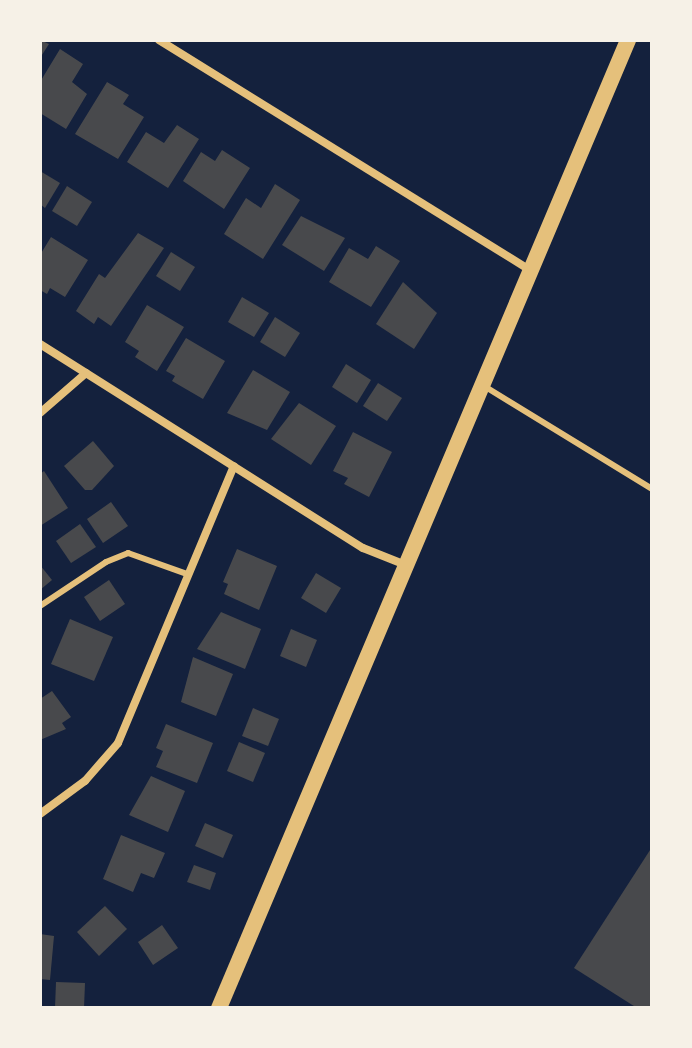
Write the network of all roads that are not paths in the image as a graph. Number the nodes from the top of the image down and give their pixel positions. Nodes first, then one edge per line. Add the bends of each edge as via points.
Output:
1 (159, 40) edge
2 (628, 40) edge
3 (530, 270) junction
4 (40, 344) edge
5 (86, 373) junction
6 (480, 384) junction
7 (40, 413) edge
8 (234, 466) junction
9 (652, 489) edge
10 (406, 565) junction
11 (187, 574) junction
12 (40, 606) edge
13 (40, 814) edge
14 (219, 1008) edge

1 - 3 street
2 - 3 main road
3 - 6 main road
4 - 5 street
5 - 7 street
5 - 8 street
6 - 9 lane
6 - 10 main road
8 - 10 street via 363,548
8 - 11 street
10 - 14 main road
11 - 12 lane via 128,553
11 - 13 street via 118,743 85,781

